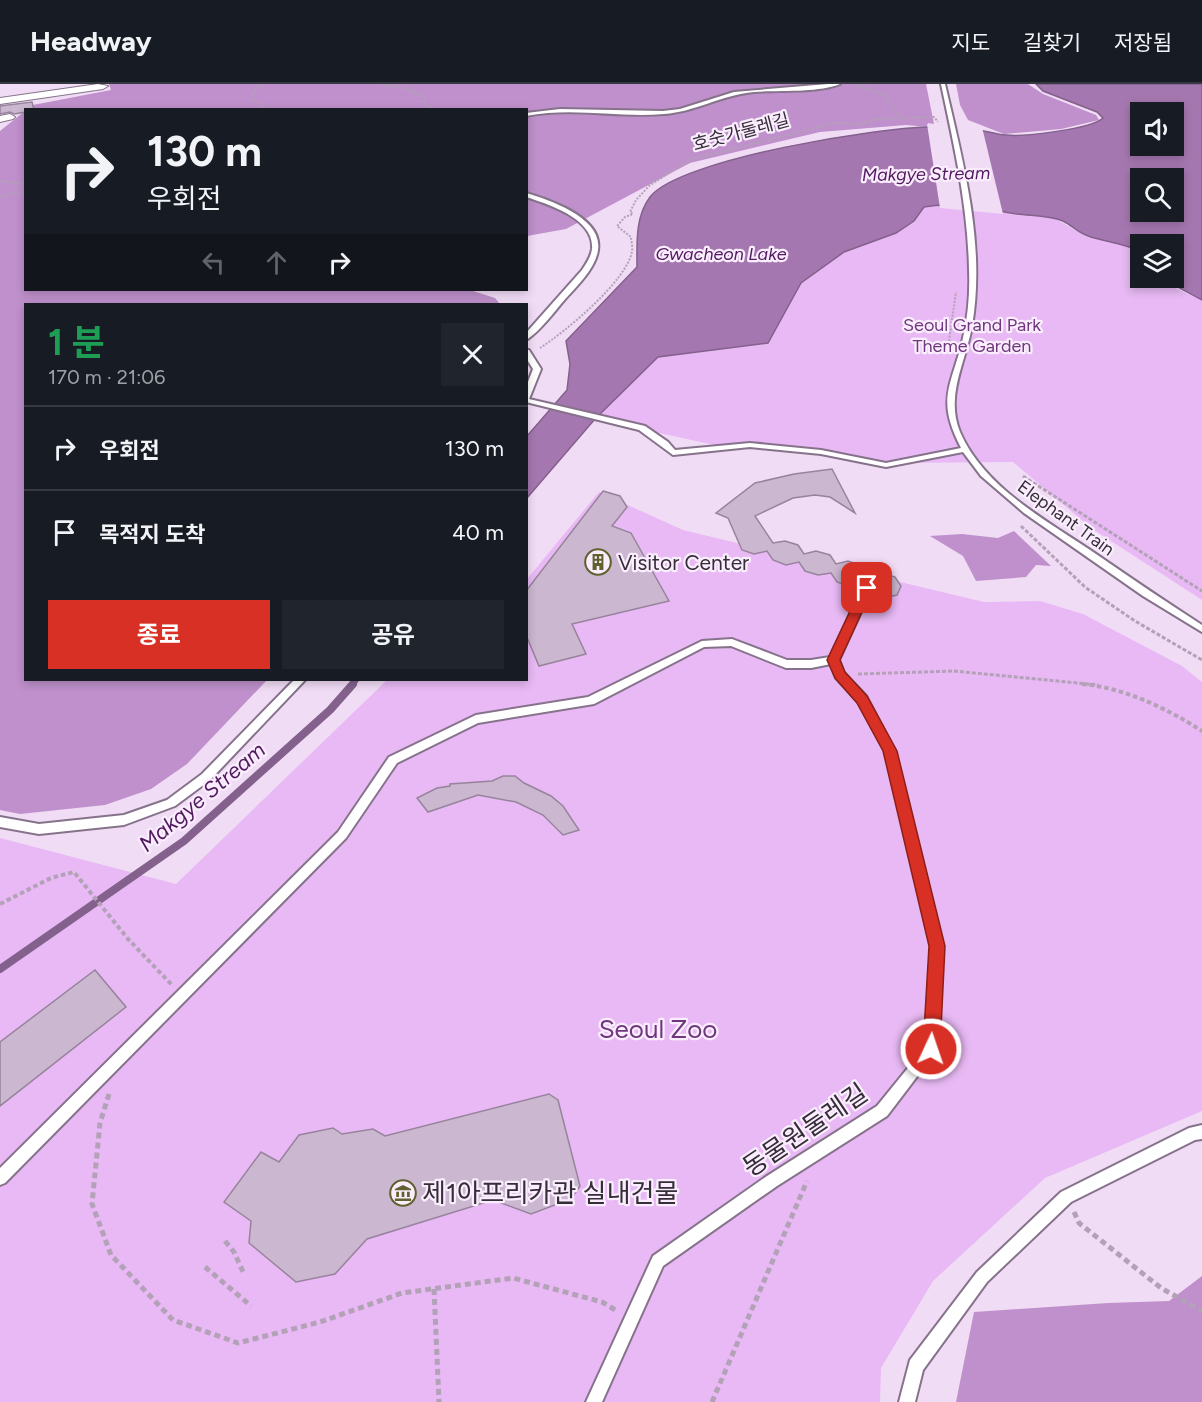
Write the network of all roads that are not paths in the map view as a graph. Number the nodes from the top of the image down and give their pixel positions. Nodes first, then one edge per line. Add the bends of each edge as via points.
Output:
1 (19, 84) edge
2 (838, 84) edge
3 (944, 84) edge
4 (103, 86) dead end
5 (21, 98) junction
6 (0, 101) edge
7 (528, 115) edge
8 (528, 196) edge
9 (528, 336) edge
10 (528, 355) edge
11 (529, 400) edge
12 (966, 449) junction
13 (867, 588) tunnel mouth
14 (1202, 629) edge
15 (834, 660) junction
16 (299, 681) edge
17 (0, 822) edge
18 (1202, 1132) edge
19 (0, 1178) edge
20 (594, 1402) edge
21 (908, 1402) edge

1 - 5 street
2 - 7 lane via 730,94 665,113 549,110
3 - 12 lane, Elephant Train via 974,251 969,327 949,404 955,429
4 - 5 street
5 - 6 street
8 - 9 lane via 572,213 586,225 596,250 590,267
10 - 11 lane via 537,369
11 - 12 lane via 642,428 673,453 750,445 821,452 886,465
12 - 14 lane, Elephant Train via 1018,506
13 - 15 lane
15 - 19 lane via 786,664 732,642 702,644 590,701 476,720 393,760 342,835
15 - 20 lane, 동물원둘레길 via 840,675 862,699 890,751 937,946 931,1049 882,1111 658,1261
16 - 17 lane via 206,777 171,803 124,820 39,829
18 - 21 lane via 1066,1197 982,1277 916,1366

